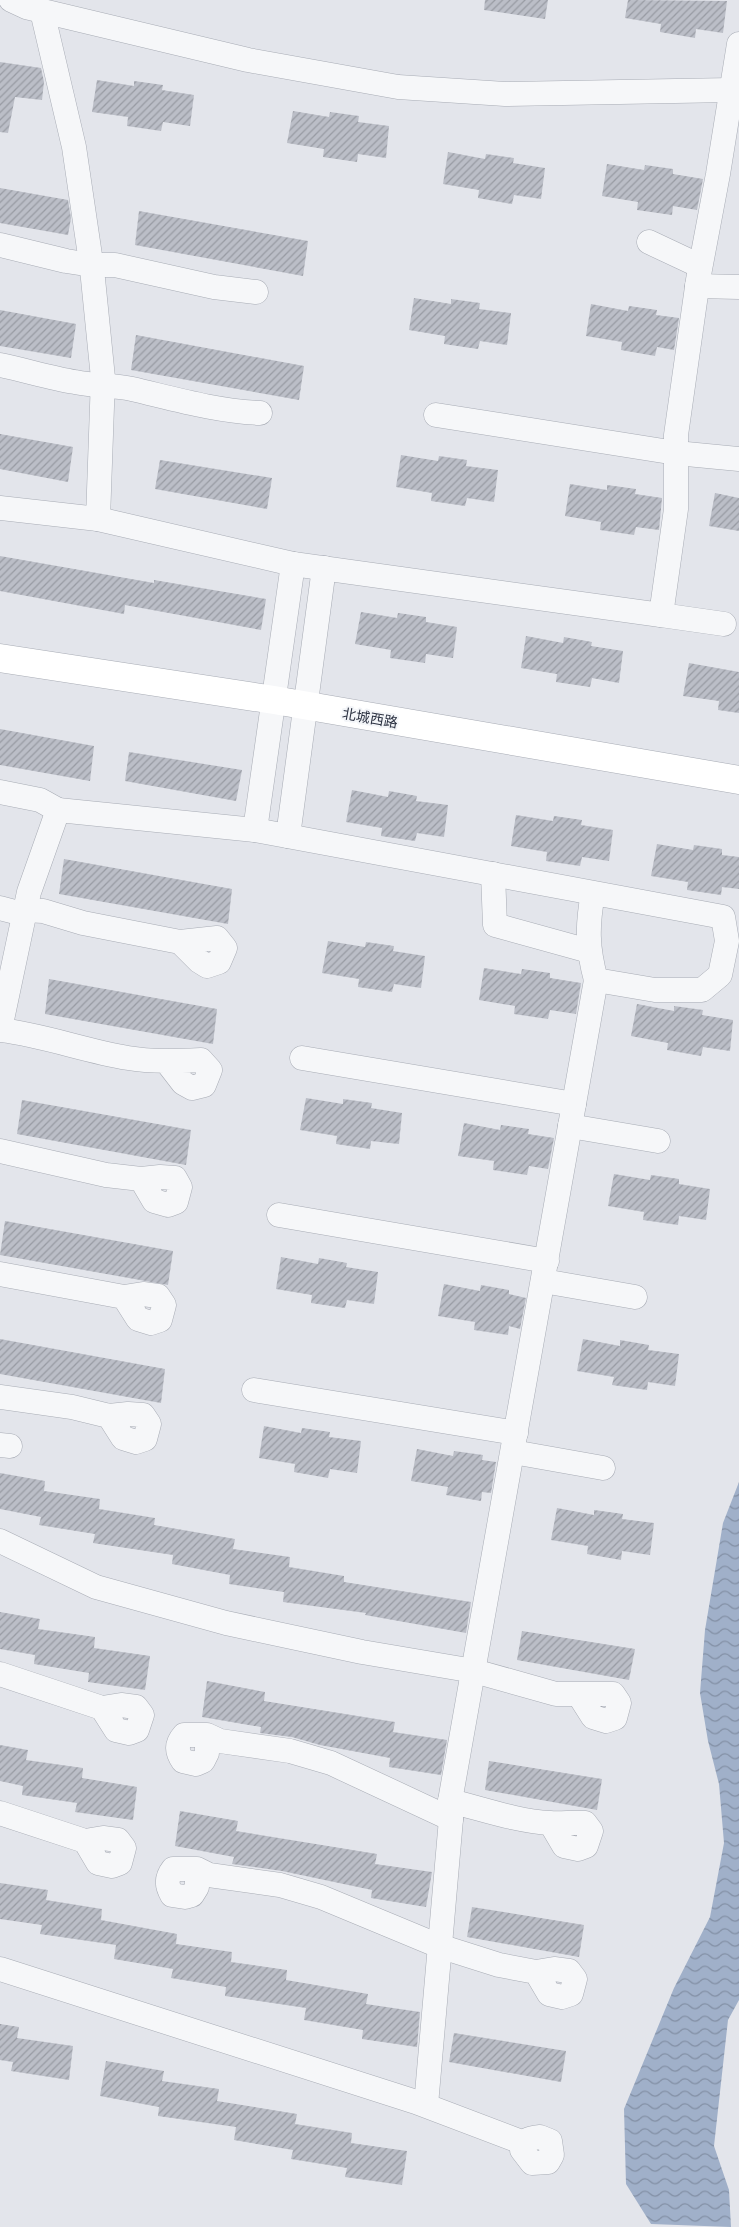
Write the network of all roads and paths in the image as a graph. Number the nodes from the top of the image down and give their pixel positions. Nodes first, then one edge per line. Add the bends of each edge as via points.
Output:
1 (11, 0) edge
2 (42, 11) junction
3 (739, 44) edge
4 (731, 90) junction
5 (732, 133) edge
6 (649, 242) dead end
7 (0, 245) edge
8 (92, 265) junction
9 (698, 276) junction
10 (739, 287) edge
11 (256, 292) dead end
12 (0, 365) edge
13 (103, 386) junction
14 (260, 413) dead end
15 (436, 415) dead end
16 (676, 452) junction
17 (739, 459) edge
18 (0, 508) edge
19 (98, 519) junction
20 (293, 564) junction
21 (324, 568) junction
22 (661, 615) junction
23 (724, 624) dead end
24 (0, 658) edge
25 (274, 700) junction
26 (306, 707) junction
27 (739, 780) edge
28 (0, 792) edge
29 (58, 810) junction
30 (255, 830) junction
31 (288, 836) junction
32 (493, 874) junction
33 (593, 893) junction
34 (0, 908) edge
35 (25, 910) junction
36 (180, 942) dead end
37 (588, 951) junction
38 (596, 980) junction
39 (0, 1030) edge
40 (302, 1058) dead end
41 (166, 1061) dead end
42 (572, 1115) junction
43 (658, 1140) dead end
44 (0, 1151) edge
45 (141, 1179) dead end
46 (279, 1215) dead end
47 (545, 1271) junction
48 (0, 1274) edge
49 (124, 1297) dead end
50 (635, 1297) dead end
51 (254, 1390) dead end
52 (0, 1397) edge
53 (110, 1416) dead end
54 (515, 1442) junction
55 (603, 1468) dead end
56 (0, 1541) edge
57 (474, 1671) junction
58 (0, 1674) edge
59 (579, 1695) dead end
60 (102, 1708) dead end
61 (207, 1735) dead end
62 (450, 1810) junction
63 (0, 1813) edge
64 (551, 1824) dead end
65 (85, 1841) dead end
66 (197, 1869) dead end
67 (439, 1946) junction
68 (0, 1969) edge
69 (536, 1972) dead end
70 (426, 2105) junction
71 (524, 2143) dead end

1 - 2 street
2 - 4 street via 248,60 398,87 505,94
2 - 8 street via 74,148
3 - 4 street
4 - 5 street
5 - 9 street
6 - 9 street
7 - 8 street
8 - 11 street via 115,265 214,287
8 - 13 street
9 - 10 street
9 - 16 street
12 - 13 street
13 - 14 street via 130,388 190,404
13 - 19 street
15 - 16 street
16 - 17 street
16 - 22 street via 676,509
18 - 19 street
19 - 20 street
20 - 21 street
20 - 25 street
21 - 22 street
21 - 26 street
22 - 23 street
24 - 25 street, 北城西路
25 - 26 street, 北城西路
25 - 30 street
26 - 27 street, 北城西路
26 - 31 street
28 - 29 street via 40,800
29 - 30 street
29 - 35 street
30 - 31 street
31 - 32 street
32 - 33 street
32 - 37 street via 496,925
33 - 37 street via 588,917
33 - 38 street via 723,917 727,941 720,975 702,990 655,990
34 - 35 street via 15,912
35 - 36 street via 43,911 92,925
35 - 39 street
37 - 38 street
38 - 42 street
39 - 41 street via 28,1033 129,1058
40 - 42 street
42 - 43 street
42 - 47 street
44 - 45 street via 106,1175
46 - 47 street
47 - 50 street
47 - 54 street
48 - 49 street
51 - 54 street
52 - 53 street
54 - 55 street
54 - 57 street
56 - 57 street via 96,1586 226,1623 362,1652
57 - 59 street via 556,1694
57 - 62 street
58 - 60 street
61 - 62 street via 220,1741 290,1751 331,1763
62 - 64 street
62 - 67 street
63 - 65 street
66 - 67 street via 209,1875 256,1880 321,1897
67 - 69 street via 499,1965
67 - 70 street
68 - 70 street
70 - 71 street

